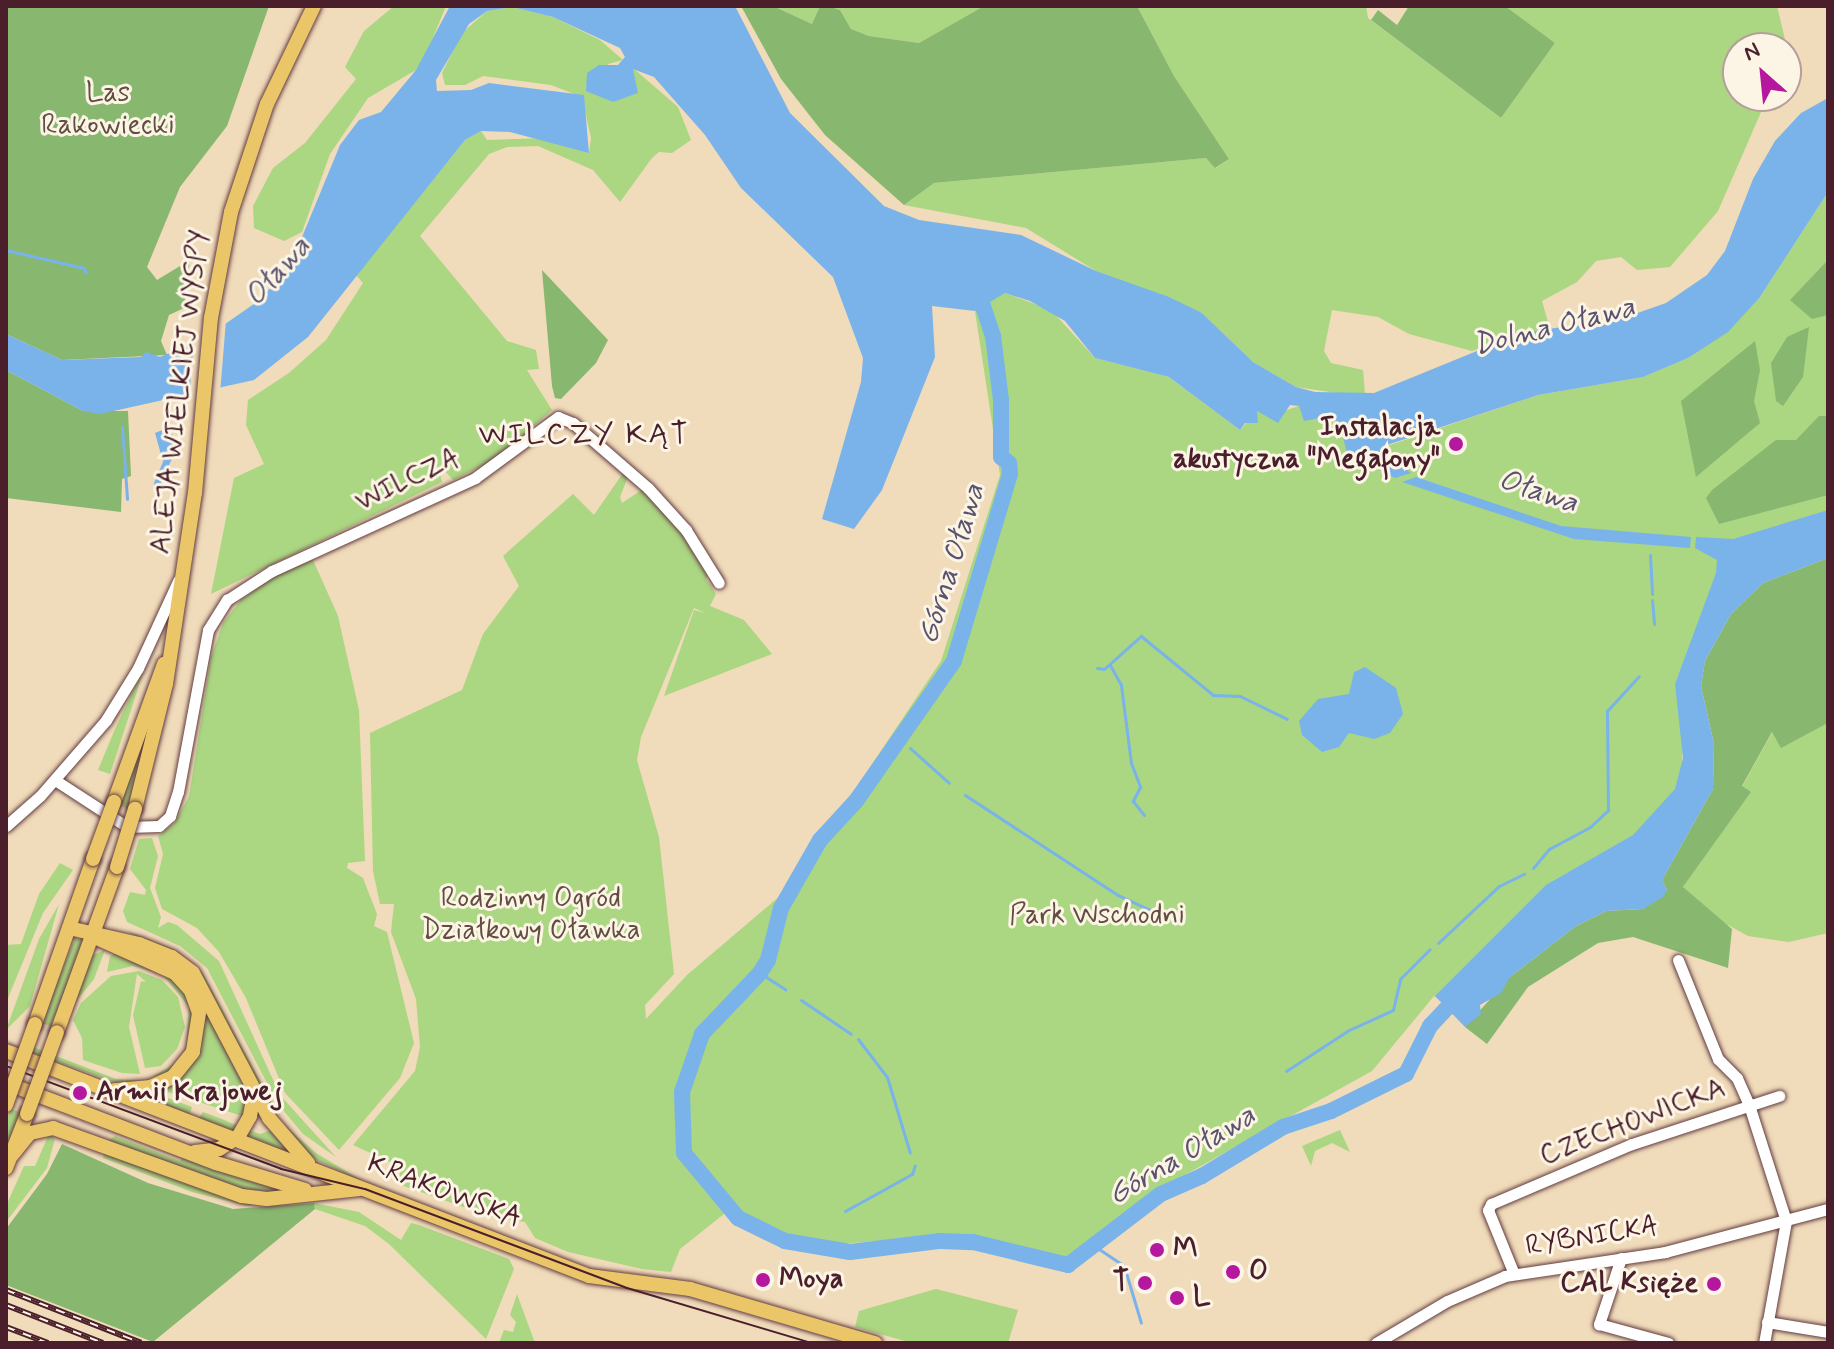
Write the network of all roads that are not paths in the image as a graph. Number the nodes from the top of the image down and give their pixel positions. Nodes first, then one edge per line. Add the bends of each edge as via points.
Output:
1 (314, 6) edge
2 (184, 568) junction
3 (719, 583) dead end
4 (167, 656) junction
5 (55, 780) junction
6 (6, 826) edge
7 (69, 928) junction
8 (93, 935) junction
9 (1678, 960) dead end
10 (6, 1051) edge
11 (6, 1083) edge
12 (110, 1090) junction
13 (254, 1092) junction
14 (1779, 1096) dead end
15 (6, 1105) edge
16 (1749, 1105) junction
17 (236, 1139) junction
18 (191, 1152) junction
19 (9, 1162) edge
20 (314, 1169) junction
21 (359, 1189) junction
22 (329, 1194) junction
23 (1828, 1209) edge
24 (1786, 1221) junction
25 (1621, 1258) junction
26 (1514, 1274) junction
27 (1767, 1322) junction
28 (1828, 1332) edge
29 (875, 1343) edge
30 (1376, 1343) edge
31 (1668, 1343) edge
32 (1764, 1343) edge

1 - 2 main road, ALEJA WIELKIEJ WYSPY via 280,74 231,212 211,318
2 - 4 main road, ALEJA WIELKIEJ WYSPY
2 - 5 street via 150,645 106,720
3 - 5 street, WILCZA via 686,530 648,488 573,423 558,417 475,478 272,571 227,600 208,630 178,792 165,821 146,830 127,827
4 - 7 main road, ALEJA WIELKIEJ WYSPY, bridge
4 - 8 main road, ALEJA WIELKIEJ WYSPY, bridge via 166,684 135,809
5 - 6 street
7 - 8 main road
7 - 15 main road, ALEJA WIELKIEJ WYSPY, bridge
8 - 12 main road via 175,973 191,991 199,1013 193,1052 173,1077 151,1087
8 - 13 main road via 139,944 172,957 193,973
8 - 19 main road, ALEJA WIELKIEJ WYSPY, bridge
9 - 16 street via 1718,1059 1737,1078
10 - 12 main road, KRAKOWSKA
11 - 18 main road, KRAKOWSKA
12 - 17 main road, KRAKOWSKA
13 - 17 main road via 250,1116
13 - 20 main road via 278,1132
14 - 16 street
16 - 24 street, CZECHOWICKA
16 - 26 street, CZECHOWICKA via 1632,1144 1491,1204 1488,1210
17 - 18 main road via 219,1149
17 - 20 main road, KRAKOWSKA
18 - 22 main road, KRAKOWSKA via 289,1188
19 - 22 main road via 41,1129 64,1131 250,1198
20 - 21 main road, KRAKOWSKA
21 - 22 main road
21 - 29 main road, KRAKOWSKA via 589,1276 690,1289
23 - 24 street, RYBNICKA
24 - 25 street, RYBNICKA
24 - 27 street
25 - 26 street, RYBNICKA
25 - 31 street via 1599,1324
26 - 30 street, RYBNICKA via 1460,1295
27 - 28 street
27 - 32 street

